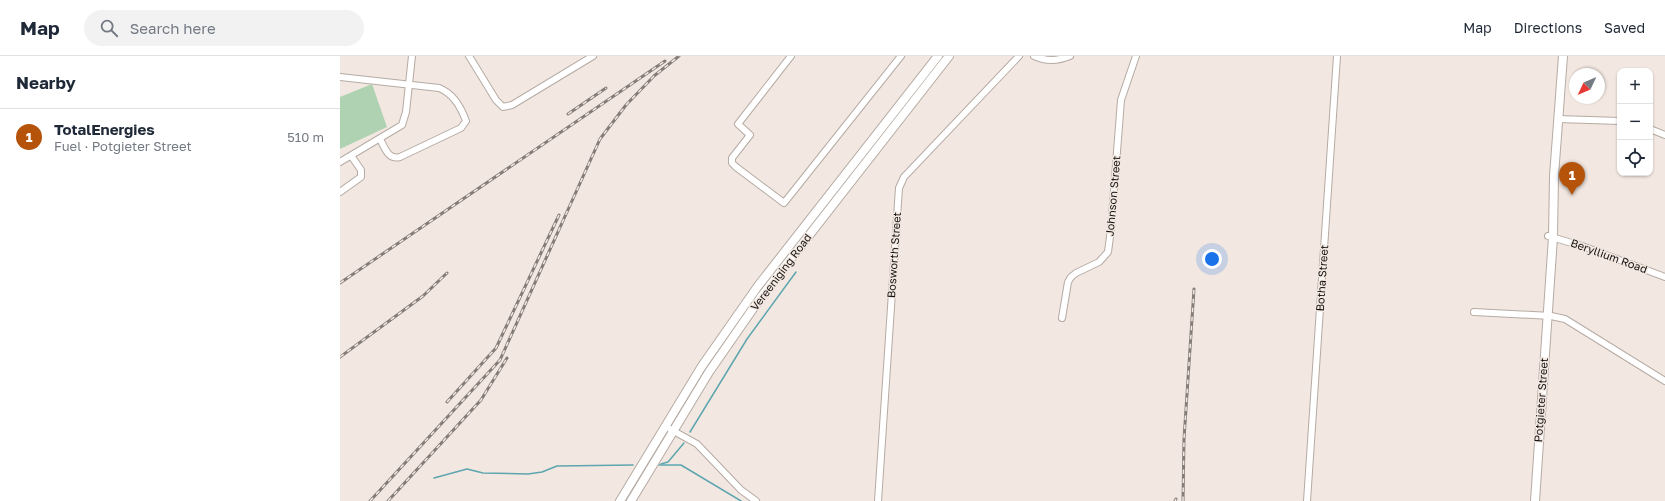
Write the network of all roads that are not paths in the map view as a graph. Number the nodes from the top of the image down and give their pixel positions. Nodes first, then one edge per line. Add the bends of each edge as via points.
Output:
1 (412, 56) edge
2 (469, 56) edge
3 (593, 56) edge
4 (790, 56) edge
5 (901, 56) edge
6 (938, 56) edge
7 (950, 56) edge
8 (1019, 56) edge
9 (1034, 56) edge
10 (1070, 56) edge
11 (1136, 56) edge
12 (1337, 56) edge
13 (1563, 56) edge
14 (340, 77) edge
15 (409, 85) junction
16 (1558, 119) junction
17 (1617, 121) edge
18 (1653, 130) edge
19 (1665, 135) edge
20 (380, 139) junction
21 (352, 156) junction
22 (340, 162) edge
23 (340, 192) edge
24 (1551, 237) junction
25 (1665, 277) edge
26 (1474, 312) dead end
27 (1547, 316) junction
28 (1062, 318) dead end
29 (1665, 381) edge
30 (665, 427) junction
31 (674, 431) junction
32 (620, 501) edge
33 (631, 501) edge
34 (756, 501) edge
35 (878, 501) edge
36 (1307, 501) edge
37 (1535, 501) edge

1 - 15 street
2 - 3 street via 496,100 503,107 508,107
4 - 5 street via 738,124 750,135 732,158 732,163 736,167 783,203
6 - 30 main road, Vereeniging Road via 758,286 706,360
7 - 31 main road, Vereeniging Road via 766,290 713,366
8 - 35 street, Bosworth Street via 904,177 899,188
9 - 10 street via 1052,60
11 - 28 street, Johnson Street via 1121,100 1112,229 1108,252 1099,262 1076,272 1071,277
12 - 36 street, Botha Street
13 - 16 main road, Potgieter Street
14 - 15 street
15 - 20 street via 402,125
15 - 20 street via 447,91 465,118 465,124 395,158 387,152
16 - 17 street
16 - 24 main road, Potgieter Street via 1551,196
18 - 19 street
20 - 21 street
21 - 22 street
21 - 23 street via 361,170 361,177
24 - 25 street, Beryllium Road
24 - 27 main road, Potgieter Street
26 - 27 street
27 - 29 street via 1570,321
27 - 37 main road, Potgieter Street
30 - 31 street
30 - 32 main road, Vereeniging Road
31 - 33 main road, Vereeniging Road
31 - 34 street via 698,444 741,490

